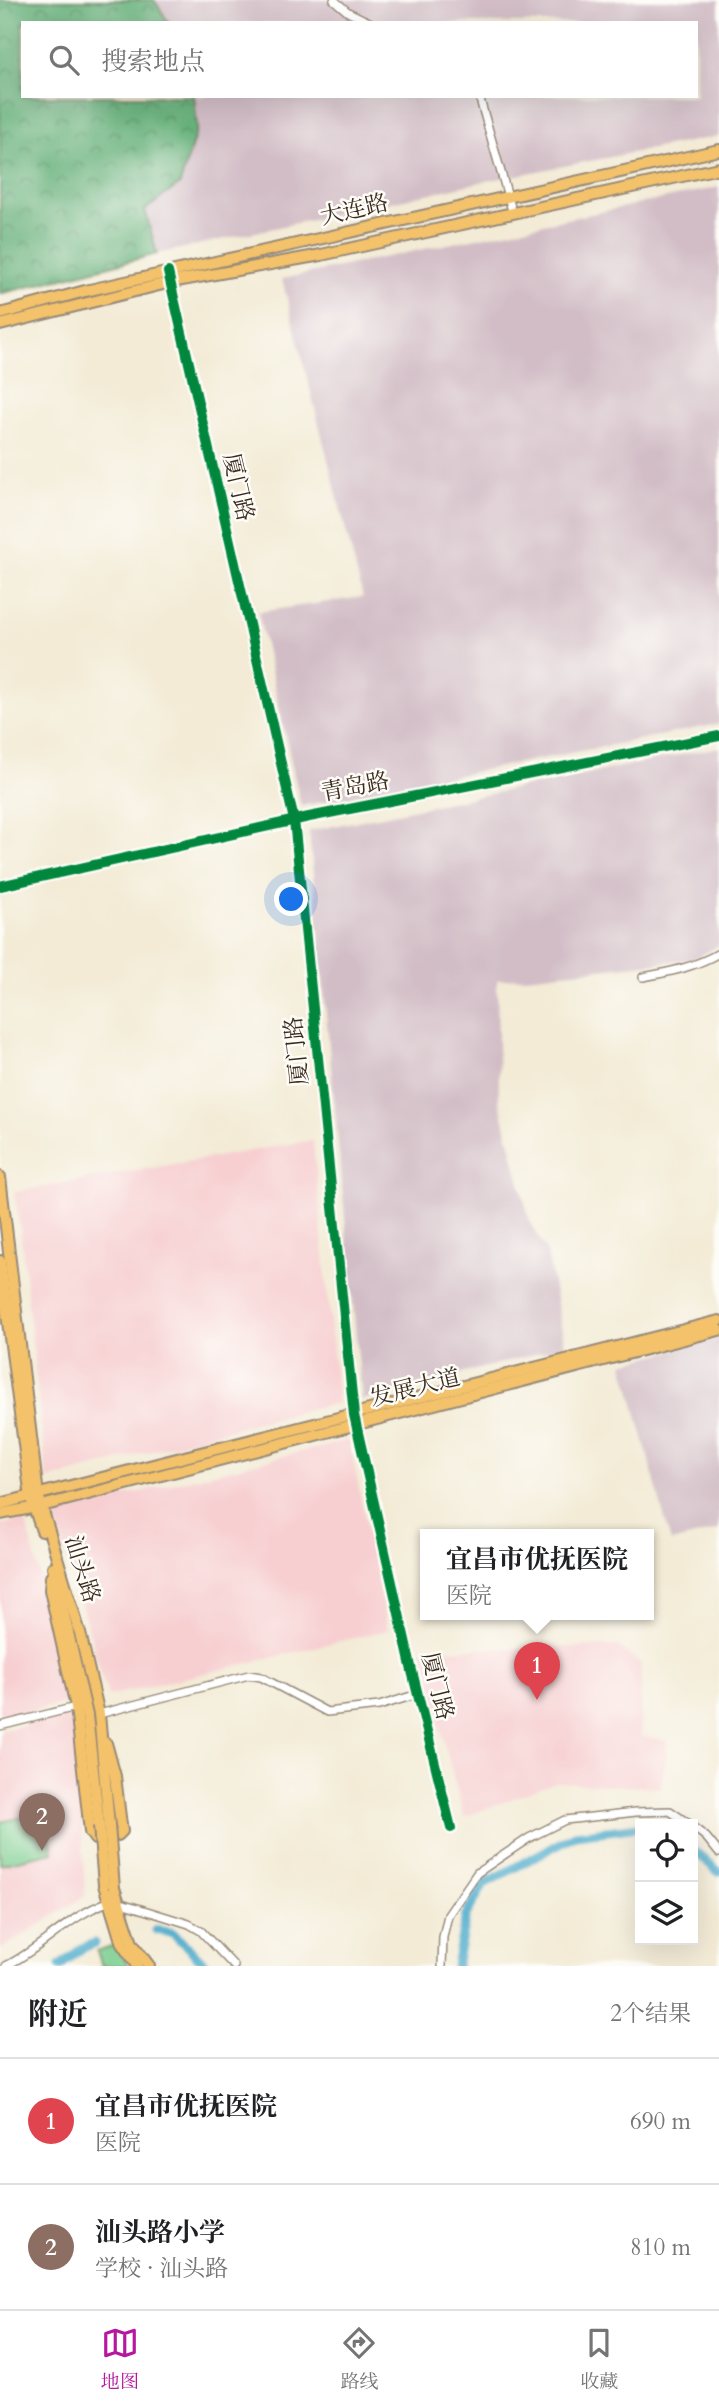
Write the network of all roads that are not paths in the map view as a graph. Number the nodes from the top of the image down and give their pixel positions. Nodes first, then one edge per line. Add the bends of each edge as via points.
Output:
1 (334, 0) edge
2 (367, 21) edge
3 (480, 98) edge
4 (719, 150) edge
5 (719, 168) edge
6 (508, 196) junction
7 (513, 214) junction
8 (170, 277) junction
9 (0, 314) edge
10 (0, 325) edge
11 (719, 736) edge
12 (294, 820) junction
13 (0, 886) edge
14 (719, 953) edge
15 (643, 977) dead end
16 (0, 1177) edge
17 (0, 1261) edge
18 (719, 1321) edge
19 (719, 1330) edge
20 (355, 1419) junction
21 (36, 1502) junction
22 (0, 1504) edge
23 (0, 1514) edge
24 (52, 1564) junction
25 (418, 1693) junction
26 (76, 1707) junction
27 (99, 1714) junction
28 (0, 1726) edge
29 (681, 1819) edge
30 (104, 1826) junction
31 (451, 1828) dead end
32 (698, 1831) edge
33 (118, 1835) dead end
34 (94, 1839) dead end
35 (719, 1853) edge
36 (113, 1902) junction
37 (6, 1966) edge
38 (136, 1966) edge
39 (149, 1966) edge
40 (234, 1966) edge
41 (442, 1966) edge

1 - 2 street
3 - 6 street
4 - 6 main road, 大连路
5 - 7 main road, 大连路
6 - 7 street
6 - 8 main road, 大连路
7 - 8 main road, 大连路 via 321,255
8 - 9 main road, 大连路 via 85,291
8 - 10 main road, 大连路
8 - 12 street, 厦门路
11 - 12 street, 青岛路
12 - 13 street, 青岛路
12 - 20 street, 厦门路
14 - 15 street via 684,969
16 - 21 main road, 汕头路
17 - 21 main road, 汕头路
18 - 20 main road, 发展大道
19 - 20 main road, 发展大道
20 - 21 main road, 发展大道
20 - 25 street, 厦门路
21 - 22 main road, 发展大道
21 - 23 main road, 发展大道
21 - 24 main road, 汕头路
21 - 27 main road, 汕头路 via 80,1633
24 - 26 main road via 50,1590
24 - 30 main road, 汕头路 via 87,1715
25 - 27 street via 379,1706 327,1712 249,1675
25 - 31 street, 厦门路
26 - 28 street
26 - 34 main road
27 - 30 main road, 汕头路
27 - 33 main road via 115,1776 122,1831
29 - 41 street via 670,1811 565,1820 529,1838 477,1873 448,1915
30 - 36 main road, 汕头路, bridge
32 - 35 street
36 - 37 street via 90,1908
36 - 38 main road, 汕头路 via 122,1944
36 - 39 main road, 汕头路 via 132,1943
36 - 40 street via 189,1924

